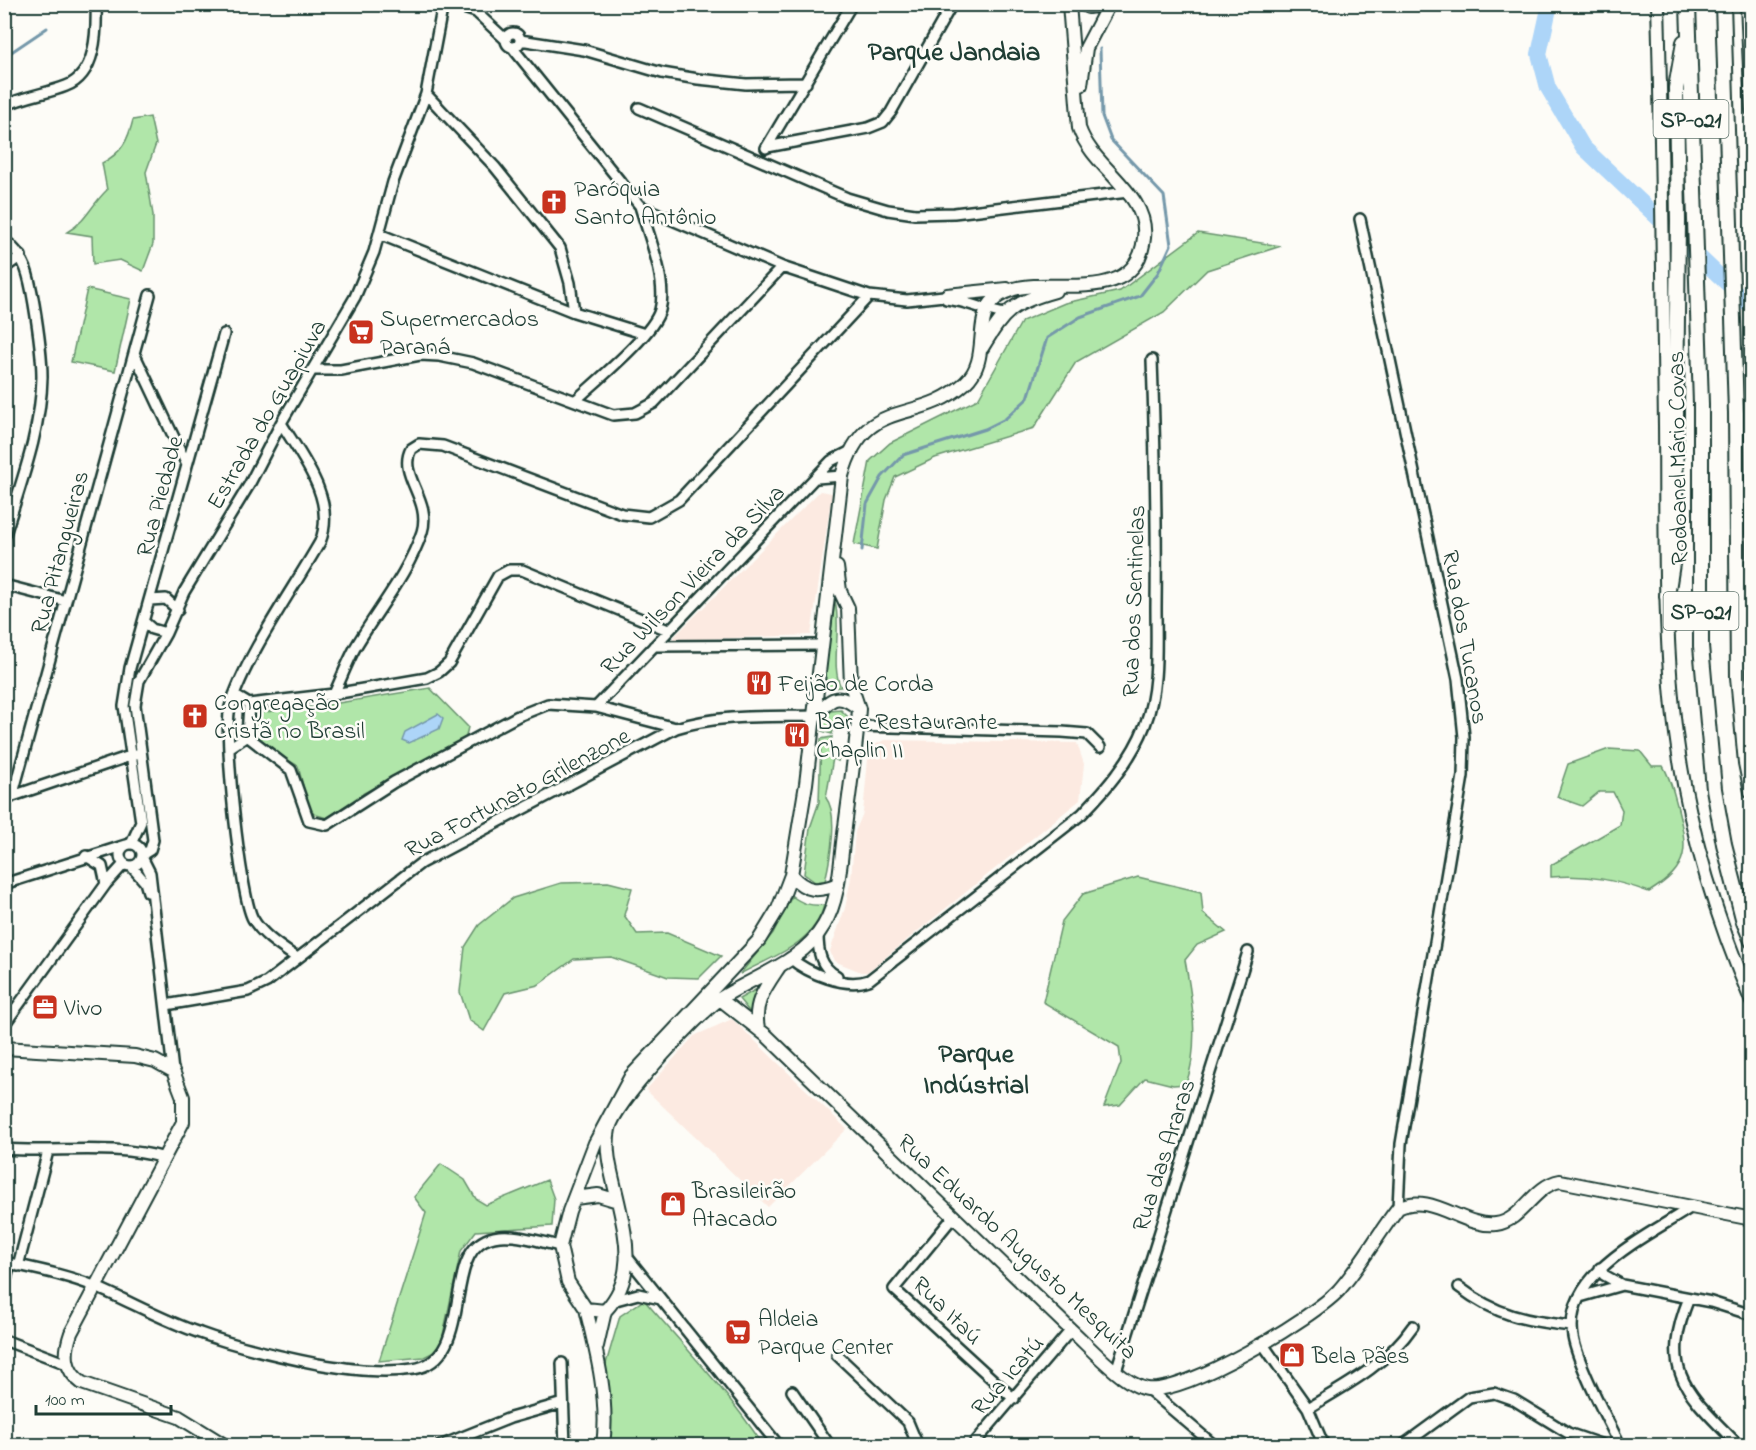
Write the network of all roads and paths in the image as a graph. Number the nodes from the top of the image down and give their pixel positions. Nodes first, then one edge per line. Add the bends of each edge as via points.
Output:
1 (96, 4) edge
2 (443, 4) edge
3 (451, 4) edge
4 (852, 4) edge
5 (952, 4) edge
6 (1069, 4) edge
7 (1083, 4) edge
8 (1109, 4) edge
9 (1658, 4) edge
10 (1688, 4) edge
11 (1723, 4) edge
12 (1747, 4) edge
13 (474, 8) edge
14 (1688, 32) junction
15 (505, 39) junction
16 (520, 40) junction
17 (512, 47) junction
18 (806, 83) junction
19 (426, 94) junction
20 (4, 106) edge
21 (639, 108) dead end
22 (1752, 110) edge
23 (1079, 128) junction
24 (767, 147) junction
25 (760, 158) junction
26 (1128, 192) junction
27 (640, 206) junction
28 (1360, 219) dead end
29 (379, 234) junction
30 (4, 240) edge
31 (21, 256) junction
32 (782, 267) junction
33 (4, 268) edge
34 (1071, 287) junction
35 (1015, 288) junction
36 (947, 295) junction
37 (150, 296) dead end
38 (869, 296) junction
39 (932, 297) junction
40 (996, 297) junction
41 (985, 310) junction
42 (574, 312) junction
43 (1004, 314) junction
44 (224, 334) dead end
45 (645, 334) junction
46 (980, 351) junction
47 (134, 353) junction
48 (1152, 360) dead end
49 (314, 370) junction
50 (575, 401) junction
51 (281, 423) junction
52 (849, 452) junction
53 (187, 465) junction
54 (842, 476) junction
55 (817, 478) junction
56 (4, 538) edge
57 (835, 554) junction
58 (4, 585) edge
59 (184, 592) junction
60 (1667, 596) junction
61 (166, 599) junction
62 (150, 600) junction
63 (66, 601) junction
64 (178, 609) junction
65 (144, 622) junction
66 (668, 630) junction
67 (166, 633) junction
68 (821, 645) junction
69 (654, 646) junction
70 (130, 668) joint
71 (334, 694) junction
72 (234, 695) junction
73 (249, 704) junction
74 (596, 707) junction
75 (859, 710) junction
76 (815, 716) junction
77 (858, 726) junction
78 (676, 728) junction
79 (248, 736) junction
80 (1100, 747) dead end
81 (229, 748) junction
82 (138, 757) junction
83 (1752, 792) edge
84 (8, 798) edge
85 (129, 844) junction
86 (86, 856) junction
87 (142, 856) junction
88 (128, 865) junction
89 (791, 875) junction
90 (4, 884) edge
91 (106, 884) junction
92 (838, 884) junction
93 (152, 903) junction
94 (818, 934) junction
95 (1752, 941) edge
96 (1248, 952) dead end
97 (297, 958) junction
98 (785, 962) junction
99 (844, 981) junction
100 (720, 999) junction
101 (1752, 1002) edge
102 (166, 1005) junction
103 (4, 1025) edge
104 (758, 1028) junction
105 (4, 1048) edge
106 (173, 1071) junction
107 (4, 1149) edge
108 (48, 1151) junction
109 (165, 1158) junction
110 (575, 1198) junction
111 (618, 1201) junction
112 (1398, 1208) junction
113 (1690, 1208) junction
114 (954, 1216) junction
115 (1752, 1219) edge
116 (560, 1246) junction
117 (628, 1258) junction
118 (11, 1264) edge
119 (1600, 1268) junction
120 (1622, 1285) junction
121 (95, 1287) junction
122 (1459, 1287) dead end
123 (4, 1288) edge
124 (1580, 1298) junction
125 (1689, 1298) junction
126 (661, 1299) junction
127 (616, 1300) junction
128 (586, 1309) junction
129 (605, 1311) junction
130 (1752, 1315) edge
131 (1413, 1326) dead end
132 (1572, 1326) junction
133 (1071, 1330) junction
134 (4, 1340) edge
135 (1262, 1343) junction
136 (596, 1350) junction
137 (837, 1355) dead end
138 (562, 1363) dead end
139 (67, 1364) junction
140 (1116, 1371) junction
141 (1148, 1389) junction
142 (792, 1391) dead end
143 (1014, 1399) junction
144 (562, 1403) junction
145 (1308, 1408) junction
146 (1619, 1442) edge
147 (226, 1446) edge
148 (440, 1446) edge
149 (565, 1446) edge
150 (603, 1446) edge
151 (779, 1446) edge
152 (830, 1446) edge
153 (918, 1446) edge
154 (972, 1446) edge
155 (1215, 1446) edge
156 (1324, 1446) edge
157 (1402, 1446) edge
158 (1607, 1446) edge
159 (1739, 1446) edge

1 - 20 street via 92,54 80,79
2 - 19 street, Estrada do Guapiuva
3 - 13 street
4 - 18 street
5 - 24 street via 883,122
6 - 23 main road
7 - 8 main road
8 - 23 main road via 1086,48
9 - 60 main road
10 - 14 highway, Rodoanel Mário Covas / SP-021
11 - 83 highway, SP-021 via 1733,302 1738,677
12 - 22 main road
13 - 15 street
14 - 60 highway via 1676,88 1674,551
14 - 95 highway, Rodoanel Mário Covas / SP-021 via 1701,404 1701,646 1707,727 1724,844
15 - 16 street via 512,32
15 - 17 street
16 - 17 street
16 - 18 street via 584,50 662,73 698,79 746,84
17 - 27 street
18 - 24 street
19 - 29 street, Estrada do Guapiuva via 393,182
19 - 42 street via 495,167 560,248
21 - 25 street
23 - 26 main road via 1085,144
24 - 25 street
25 - 26 street via 847,198 915,213 954,213
26 - 34 main road via 1144,222 1143,245 1132,266 1106,283
27 - 32 street
27 - 45 street via 662,294 656,321
28 - 112 street, Rua dos Tucanos via 1458,679 1464,737 1463,776 1401,1143
29 - 42 street
29 - 49 street, Estrada do Guapiuva via 356,297
30 - 31 street
31 - 33 street
31 - 56 street via 38,324 41,397 34,440
32 - 38 street
32 - 50 street via 654,403 635,413 613,415
34 - 35 main road
34 - 43 main road via 1029,298
35 - 36 main road
35 - 40 main road
36 - 39 street
36 - 40 street
37 - 47 street, Rua Pitangueiras
38 - 39 street via 908,300
38 - 71 street via 679,500 649,517 622,514 443,446 419,444 411,449 406,465 424,508 422,531 410,559 354,650
39 - 41 street via 970,303
40 - 41 main road
41 - 43 street
41 - 46 main road
42 - 45 street
43 - 46 main road
44 - 53 street, Rua Piedade
45 - 50 street
46 - 52 main road via 976,369 957,390 877,423 860,436
47 - 53 street
47 - 63 street, Rua Pitangueiras
48 - 99 street, Rua dos Sentinelas via 1155,659 1151,705 1142,732 1103,792 1062,831 875,976 863,983
49 - 50 street via 341,370 420,355 440,356 472,363
49 - 51 street, Estrada do Guapiuva
51 - 59 street, Estrada do Guapiuva via 249,485
51 - 72 street via 317,488 326,521 320,542
52 - 54 main road
52 - 55 street, Rua Wilson Vieira da Silva via 831,461
53 - 62 street, Rua Piedade
54 - 55 street, Rua Wilson Vieira da Silva
54 - 57 main road
55 - 66 street, Rua Wilson Vieira da Silva
57 - 68 main road
57 - 75 main road via 840,591 849,616 851,685
58 - 63 street
59 - 61 street
59 - 64 street, Estrada do Guapiuva
60 - 101 main road via 1673,703 1688,804 1715,907
61 - 62 street
61 - 64 street
62 - 65 street, Rua Piedade
63 - 84 street, Rua Pitangueiras
64 - 67 street, Estrada do Guapiuva
65 - 67 street via 152,630
65 - 70 street, Rua Piedade
66 - 69 street, Rua Wilson Vieira da Silva
66 - 71 street via 522,570 508,570 492,584 457,651 439,672 407,682
67 - 82 street, Estrada do Guapiuva via 139,681 135,705
68 - 69 street
68 - 76 main road
69 - 74 street, Rua Wilson Vieira da Silva
70 - 82 street, Estrada do Guapiuva via 124,706
71 - 73 street
72 - 73 street
72 - 81 street via 229,711
73 - 79 street
74 - 78 street
74 - 79 street via 548,704 531,710 377,791 327,825 309,821 291,770
75 - 76 main road via 838,698 828,701
75 - 77 main road
76 - 78 street, Rua Fortunato Grilenzone via 716,719
76 - 89 main road
77 - 80 street via 1087,734
77 - 92 main road
78 - 97 street, Rua Fortunato Grilenzone via 439,852
79 - 81 street
81 - 97 street via 248,909 264,932
82 - 84 street
82 - 85 street, Estrada do Guapiuva via 141,822
82 - 87 street via 153,843
85 - 86 street
85 - 87 street via 138,846
85 - 88 street, Estrada do Guapiuva via 120,854
86 - 90 street
86 - 91 street via 102,866
87 - 88 street via 138,864
87 - 93 street via 150,873
88 - 91 street
88 - 93 street via 145,882
89 - 92 main road via 799,885 812,890
89 - 110 main road via 778,909 759,940 631,1076 595,1143
91 - 103 street
92 - 94 main road via 830,913
93 - 102 street
94 - 98 main road
94 - 99 street via 818,950 825,968
96 - 140 street, Rua das Araras
97 - 102 street, Rua Fortunato Grilenzone via 267,982 248,991
98 - 99 street, Rua dos Sentinelas
98 - 100 main road
98 - 104 main road via 758,1001
100 - 104 main road, Rua Eduardo Augusto Mesquita
100 - 111 main road via 616,1111 608,1143
102 - 106 street
104 - 114 main road, Rua Eduardo Augusto Mesquita
105 - 106 main road via 135,1056
106 - 109 main road via 184,1112
107 - 108 street
108 - 109 street via 118,1150
108 - 118 street
109 - 121 main road
110 - 111 main road via 598,1195
110 - 116 main road
111 - 117 main road
112 - 113 main road via 1428,1204 1496,1224 1509,1219 1541,1189 1560,1181
112 - 135 main road, Rua Eduardo Augusto Mesquita via 1340,1289 1320,1308
113 - 115 main road
113 - 119 street
114 - 133 main road, Rua Eduardo Augusto Mesquita
114 - 143 street, Rua Itaú via 894,1289
116 - 121 street via 500,1236 477,1245 469,1258 444,1349 429,1365 395,1371 350,1369 265,1353 198,1333
116 - 128 main road via 568,1282
117 - 126 street
117 - 127 main road
118 - 121 street
118 - 123 street
119 - 120 street via 1604,1275
119 - 124 street
120 - 124 street
120 - 125 street
121 - 139 main road via 67,1344
122 - 132 street via 1497,1312
124 - 132 street
125 - 130 street
125 - 159 street via 1682,1316 1676,1364 1683,1384 1696,1401
126 - 127 street via 638,1294
126 - 151 street
127 - 129 main road
128 - 129 main road
128 - 136 main road
129 - 136 main road
131 - 145 street via 1376,1366
132 - 146 street via 1575,1346
133 - 140 main road, Rua Eduardo Augusto Mesquita
133 - 143 street, Rua Icatú
134 - 139 street
135 - 141 main road, Rua Eduardo Augusto Mesquita via 1203,1376
135 - 145 street
136 - 150 main road via 604,1415
137 - 153 street via 908,1422
138 - 144 street
139 - 147 main road via 82,1383 179,1417
140 - 141 main road, Rua Eduardo Augusto Mesquita
141 - 155 street
142 - 152 street
143 - 154 street, Rua Icatú
144 - 148 street via 510,1418
144 - 149 street
145 - 156 street
146 - 158 street via 1609,1439
157 - 158 street via 1469,1397 1494,1394 1514,1400 1568,1433

